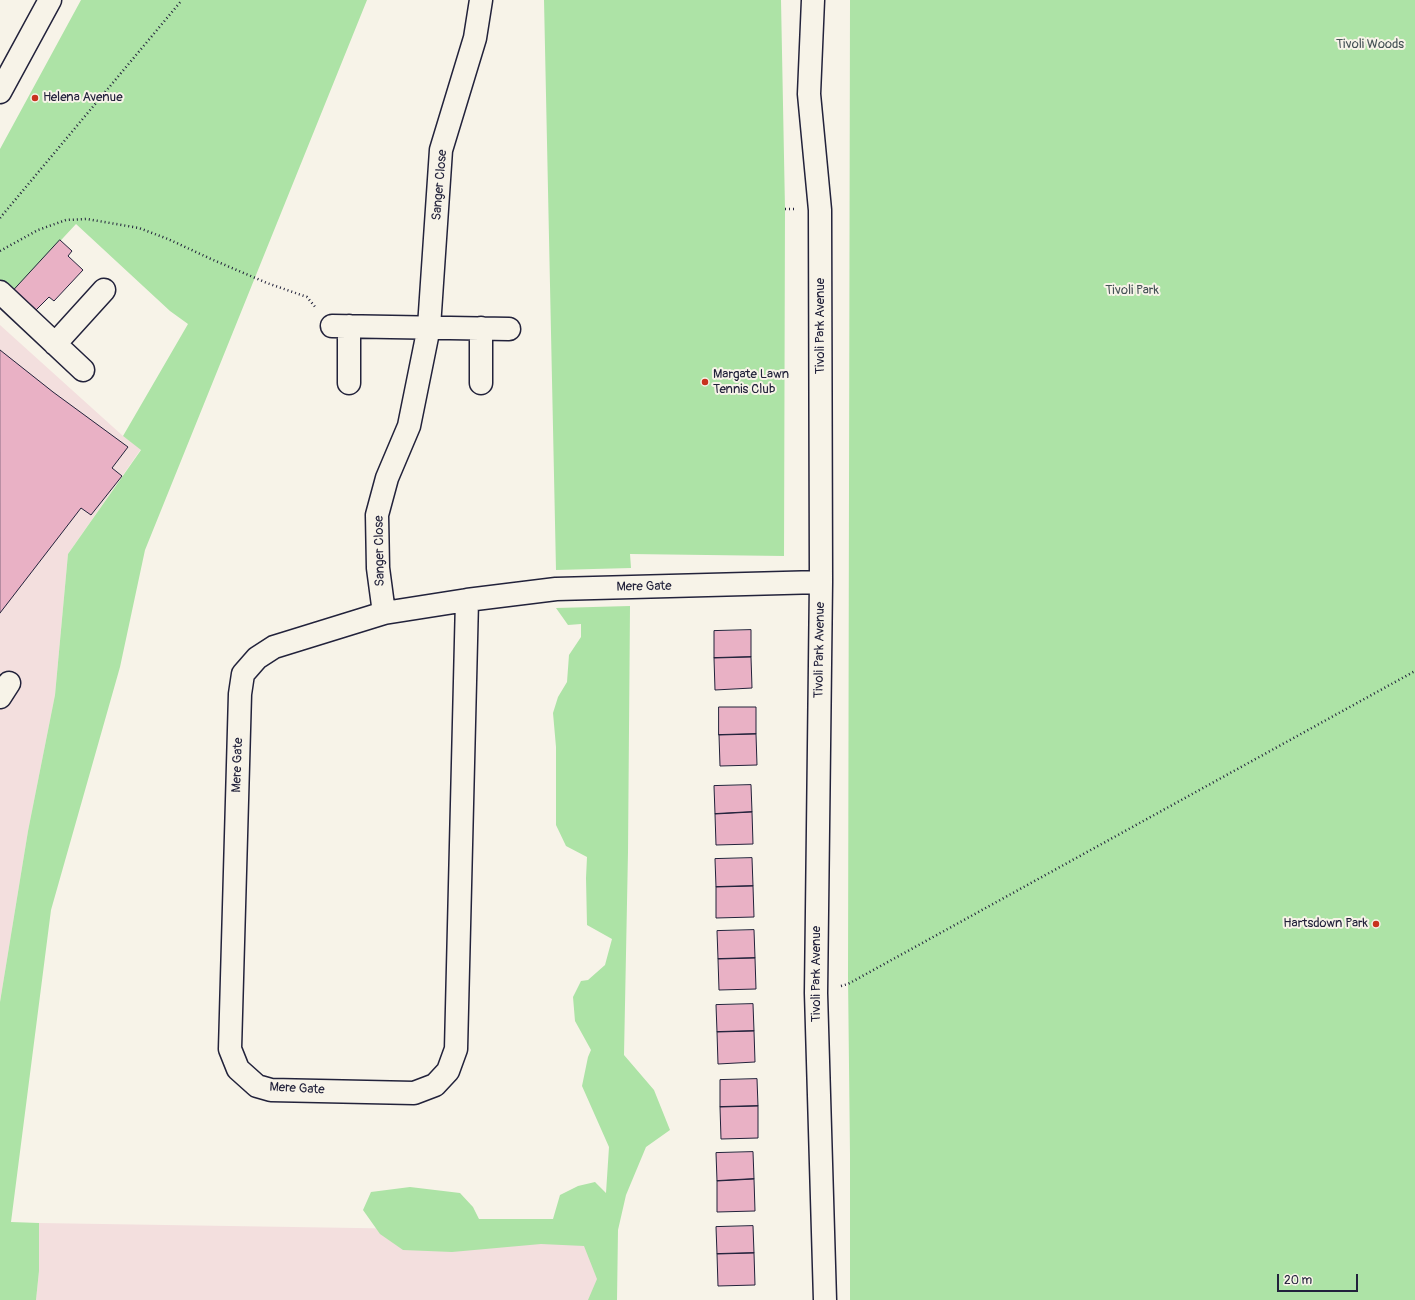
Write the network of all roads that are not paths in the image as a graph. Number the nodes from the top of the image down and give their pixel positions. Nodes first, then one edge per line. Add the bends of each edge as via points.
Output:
1 (50, 0) edge
2 (481, 0) edge
3 (814, 0) edge
4 (0, 92) edge
5 (104, 290) dead end
6 (0, 292) edge
7 (429, 328) junction
8 (481, 328) junction
9 (509, 329) dead end
10 (55, 344) junction
11 (83, 370) dead end
12 (349, 383) dead end
13 (481, 383) dead end
14 (821, 582) junction
15 (467, 600) junction
16 (384, 613) junction
17 (826, 1300) edge

1 - 4 street
2 - 7 street, Sanger Close via 475,38 441,150
3 - 14 street, Tivoli Park Avenue via 809,94 820,210
5 - 10 street
6 - 10 street
7 - 8 street
7 - 12 street via 340,326
7 - 16 street, Sanger Close via 409,426 387,478 378,515 378,568
8 - 9 street
8 - 13 street
10 - 11 street
14 - 15 street, Mere Gate via 556,589
14 - 17 street, Tivoli Park Avenue via 816,993
15 - 16 street, Mere Gate
15 - 16 street, Mere Gate via 456,1049 448,1071 435,1085 414,1093 271,1090 257,1086 238,1069 230,1049 240,694 243,674 257,658 274,647

